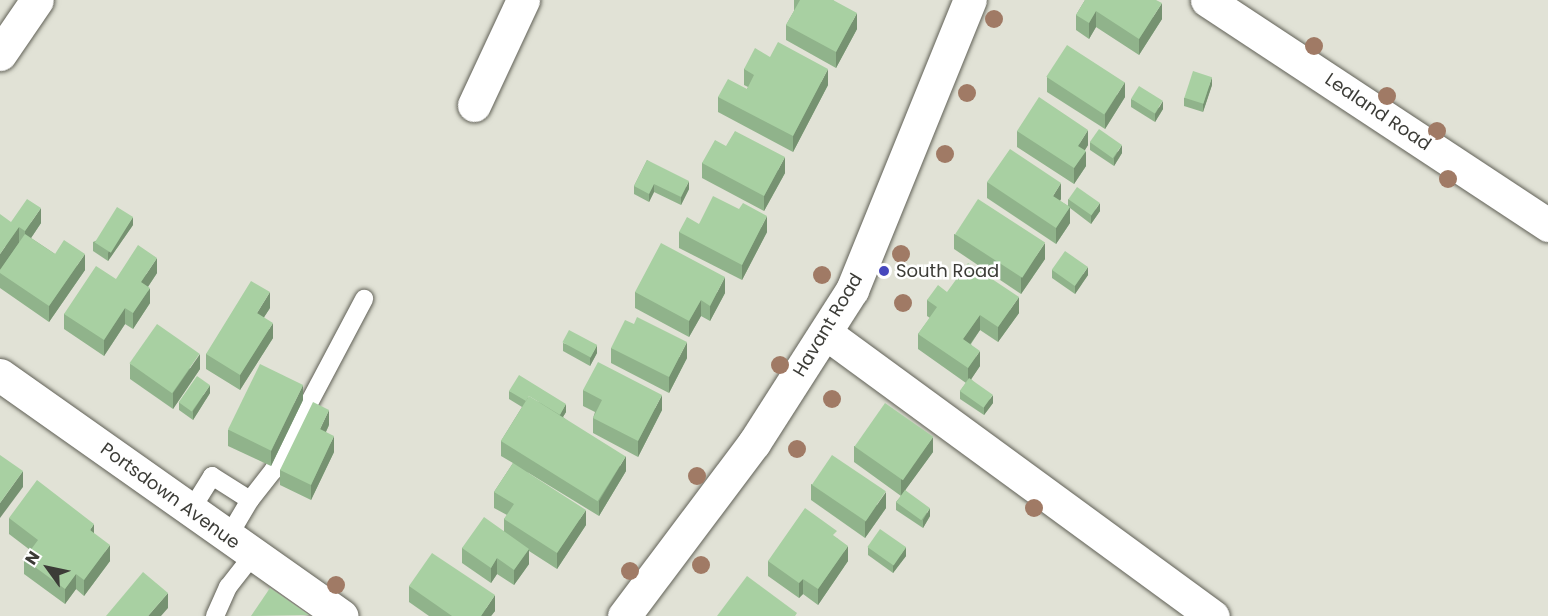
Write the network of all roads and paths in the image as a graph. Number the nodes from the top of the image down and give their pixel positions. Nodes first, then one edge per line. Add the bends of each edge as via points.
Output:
1 (37, 0) edge
2 (523, 0) edge
3 (970, 0) edge
4 (1207, 0) edge
5 (0, 54) edge
6 (474, 105) dead end
7 (1548, 225) edge
8 (364, 299) dead end
9 (827, 334) junction
10 (0, 375) edge
11 (250, 500) junction
12 (191, 510) junction
13 (240, 546) junction
14 (215, 616) edge
15 (342, 616) edge
16 (624, 616) edge
17 (1213, 616) edge

1 - 5 street
2 - 6 street
3 - 9 street, Havant Road via 871,249
4 - 7 street, Lealand Road
8 - 11 lane via 273,471
9 - 16 street, Havant Road via 754,443
9 - 17 street
10 - 12 street, Portsdown Avenue
11 - 12 lane via 212,476
11 - 13 lane
12 - 13 street, Portsdown Avenue
13 - 14 lane
13 - 15 street, Portsdown Avenue

